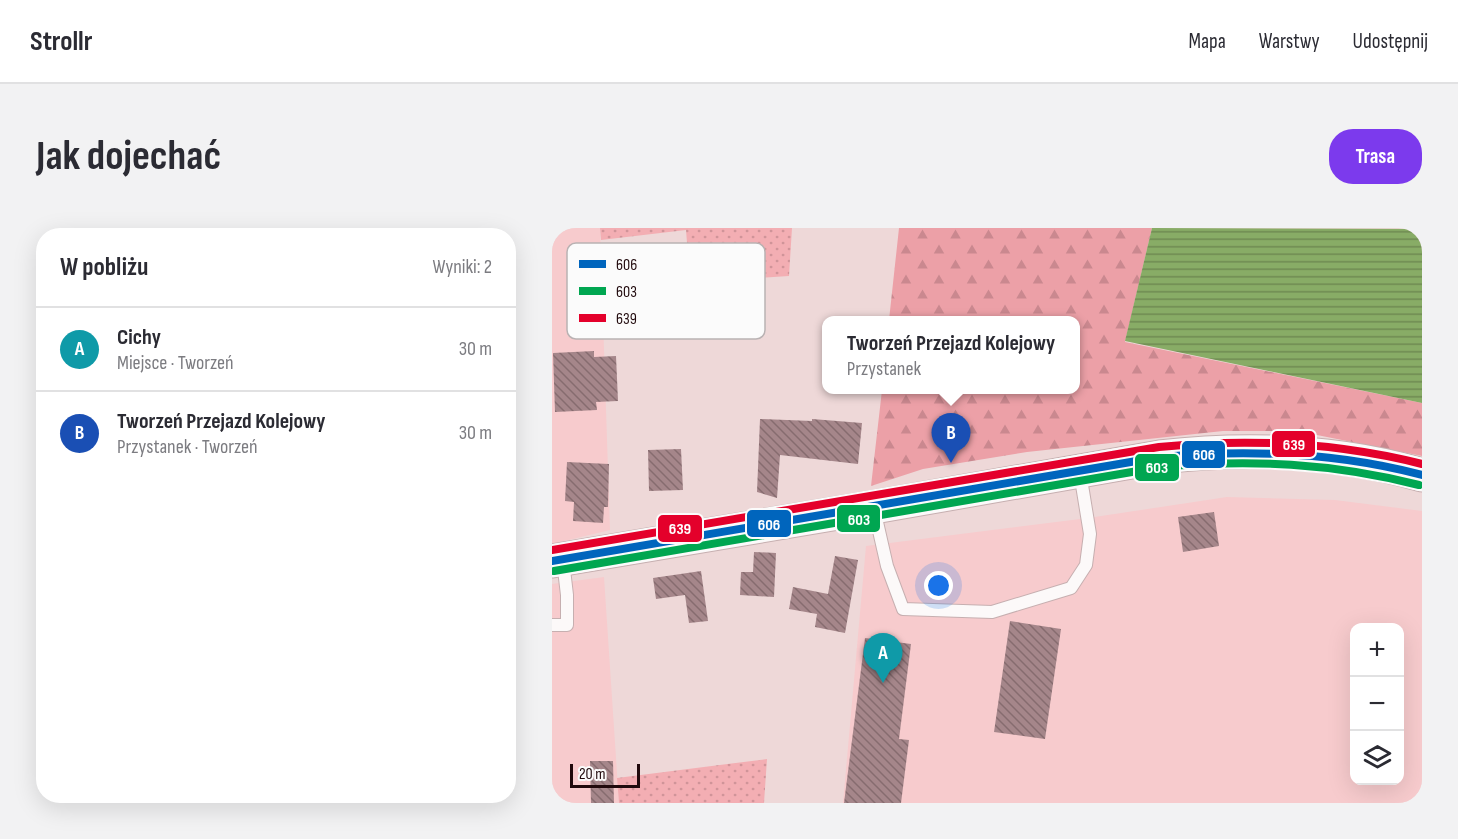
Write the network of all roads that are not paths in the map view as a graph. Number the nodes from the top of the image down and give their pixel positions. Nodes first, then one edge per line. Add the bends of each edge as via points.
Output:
1 (1080, 470) junction
2 (1422, 475) edge
3 (874, 507) junction
4 (557, 561) edge
5 (552, 626) edge

1 - 2 street via 1169,456 1253,451 1333,457
1 - 3 street
1 - 3 lane via 1090,534 1086,565 1071,588 992,612 903,609 887,566
3 - 4 street
4 - 5 lane via 567,595 567,625

